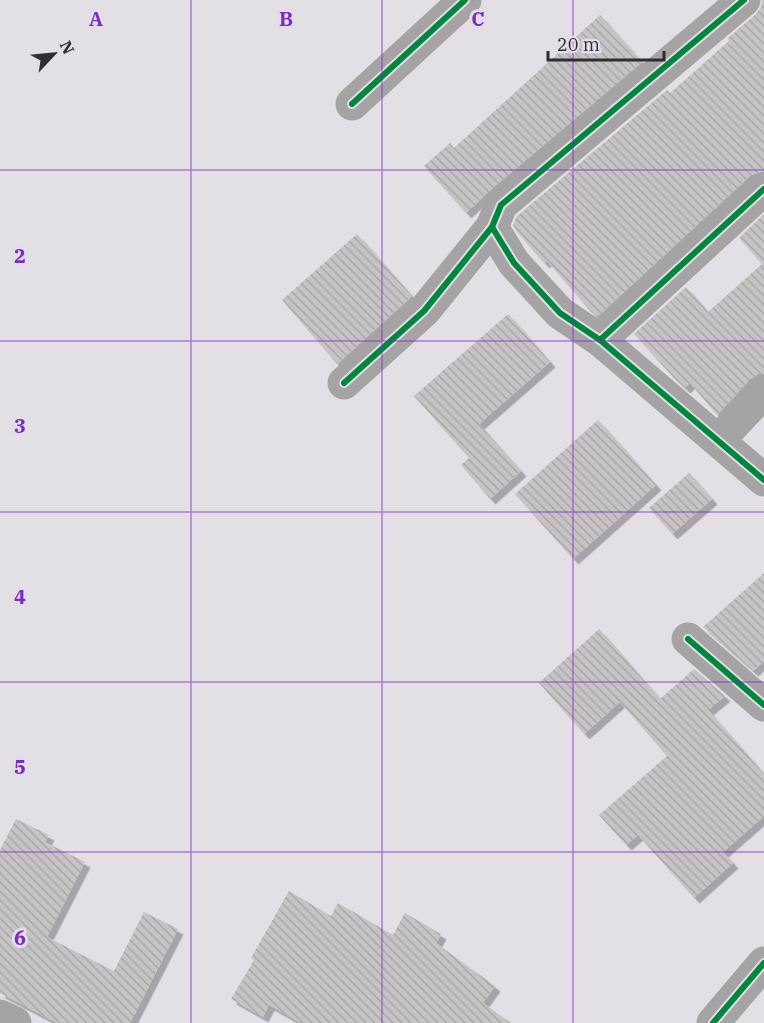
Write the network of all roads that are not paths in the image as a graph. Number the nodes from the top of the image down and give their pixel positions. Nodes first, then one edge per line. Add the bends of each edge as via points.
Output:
1 (465, 0) edge
2 (744, 0) edge
3 (352, 104) dead end
4 (764, 189) edge
5 (492, 227) junction
6 (600, 340) junction
7 (344, 383) dead end
8 (764, 392) edge
9 (719, 440) junction
10 (764, 480) edge
11 (688, 639) dead end
12 (764, 705) edge
13 (764, 963) edge
14 (0, 1016) edge
15 (15, 1023) edge
16 (713, 1023) edge

1 - 3 street
2 - 5 street via 529,179 501,205
4 - 6 street
5 - 6 street via 514,263 560,314
5 - 7 street via 424,311
6 - 9 street
8 - 9 street
9 - 10 street
11 - 12 street
13 - 16 street
14 - 15 street

